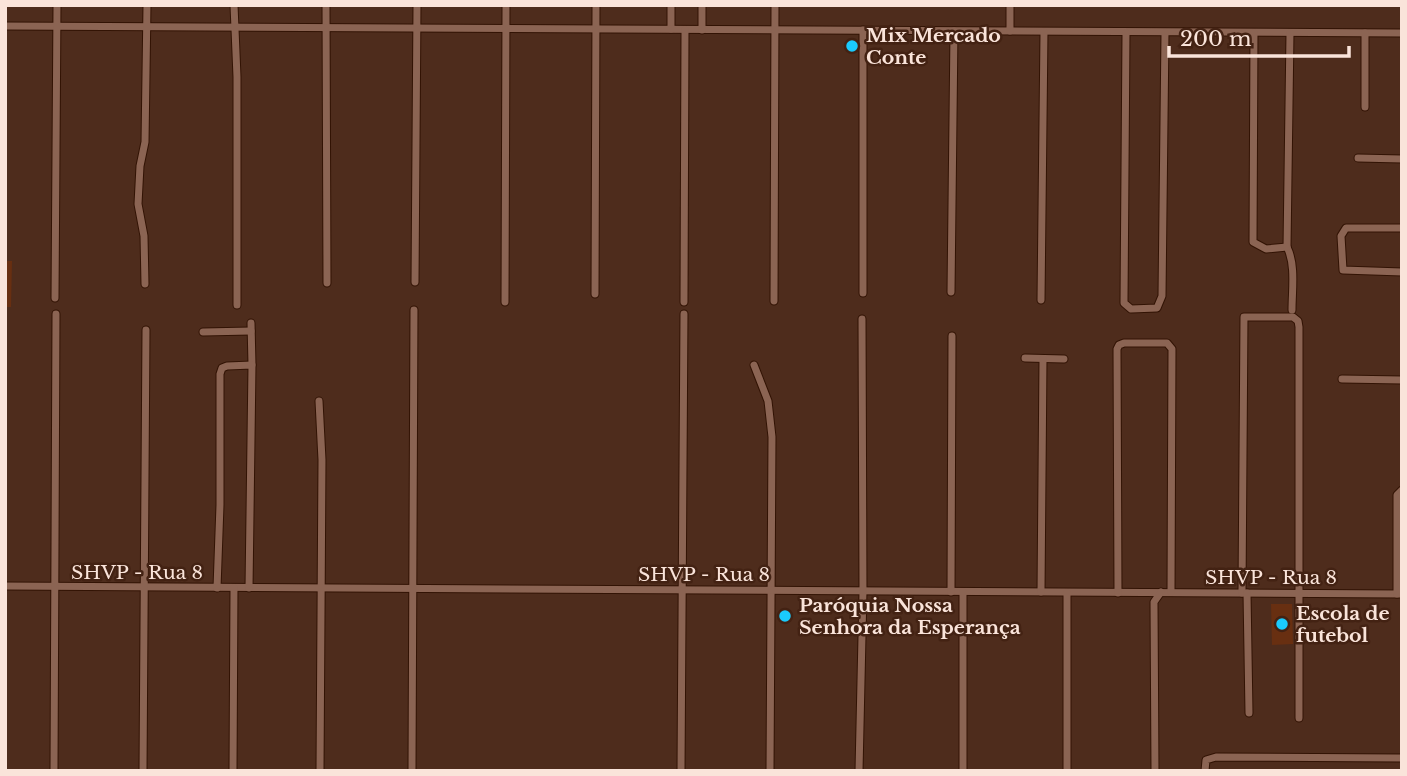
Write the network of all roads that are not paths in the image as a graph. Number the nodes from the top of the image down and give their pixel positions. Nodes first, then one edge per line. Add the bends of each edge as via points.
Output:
1 (57, 5) edge
2 (147, 5) edge
3 (234, 5) edge
4 (326, 5) edge
5 (417, 5) edge
6 (506, 5) edge
7 (596, 5) edge
8 (671, 5) edge
9 (702, 5) edge
10 (775, 5) edge
11 (1010, 5) edge
12 (5, 26) edge
13 (57, 27) junction
14 (147, 27) junction
15 (236, 27) junction
16 (326, 27) junction
17 (419, 28) junction
18 (506, 28) junction
19 (597, 29) junction
20 (671, 29) junction
21 (685, 30) junction
22 (702, 30) junction
23 (775, 30) junction
24 (863, 30) junction
25 (954, 31) junction
26 (1010, 31) junction
27 (1044, 32) junction
28 (1126, 33) junction
29 (1165, 33) junction
30 (1254, 33) junction
31 (1290, 33) junction
32 (1365, 33) junction
33 (1402, 33) edge
34 (1365, 107) dead end
35 (1358, 158) dead end
36 (1402, 159) edge
37 (1402, 228) edge
38 (1287, 247) junction
39 (1402, 272) edge
40 (415, 282) dead end
41 (327, 283) dead end
42 (145, 284) dead end
43 (951, 292) dead end
44 (863, 293) dead end
45 (595, 294) dead end
46 (55, 298) dead end
47 (1041, 300) dead end
48 (775, 301) dead end
49 (505, 302) dead end
50 (684, 302) dead end
51 (237, 304) dead end
52 (414, 310) dead end
53 (1292, 310) dead end
54 (56, 314) dead end
55 (684, 314) dead end
56 (862, 319) dead end
57 (146, 330) dead end
58 (203, 332) dead end
59 (952, 336) dead end
60 (1025, 358) dead end
61 (1044, 359) junction
62 (1064, 359) dead end
63 (252, 365) junction
64 (754, 365) dead end
65 (1342, 379) dead end
66 (1402, 380) edge
67 (319, 401) dead end
68 (1402, 490) edge
69 (5, 586) edge
70 (56, 587) junction
71 (144, 588) junction
72 (217, 588) junction
73 (234, 588) junction
74 (249, 588) junction
75 (321, 588) junction
76 (414, 589) junction
77 (683, 590) junction
78 (770, 590) junction
79 (863, 591) junction
80 (951, 592) junction
81 (963, 592) junction
82 (1041, 592) junction
83 (1161, 592) junction
84 (1171, 592) junction
85 (1068, 593) junction
86 (1118, 593) junction
87 (1244, 593) junction
88 (1298, 593) junction
89 (1399, 594) edge
90 (1249, 713) dead end
91 (1299, 718) dead end
92 (1402, 758) edge
93 (54, 771) edge
94 (144, 771) edge
95 (233, 771) edge
96 (320, 771) edge
97 (412, 771) edge
98 (681, 771) edge
99 (770, 771) edge
100 (859, 771) edge
101 (963, 771) edge
102 (1067, 771) edge
103 (1155, 771) edge
104 (1205, 771) edge

1 - 13 street
2 - 14 street
3 - 15 street
4 - 16 street
5 - 17 street
6 - 18 street
7 - 19 street
8 - 20 street
9 - 22 street
10 - 23 street
11 - 26 street
12 - 13 street
13 - 14 street
13 - 46 street
14 - 15 street
14 - 42 street via 145,142 138,204
15 - 16 street
15 - 51 street
16 - 17 street
16 - 41 street
17 - 18 street
17 - 40 street
18 - 19 street
18 - 49 street
19 - 20 street
19 - 45 street
20 - 21 street
21 - 22 street
21 - 50 street
22 - 23 street
23 - 24 street
23 - 48 street
24 - 25 street
24 - 44 street
25 - 26 street
25 - 43 street
26 - 27 street
27 - 28 street
27 - 47 street
28 - 29 street
28 - 29 street via 1124,303 1131,309 1157,308 1162,296
29 - 30 street
30 - 31 street
30 - 38 street via 1253,242 1266,249
31 - 32 street
31 - 38 street
32 - 33 street
32 - 34 street
35 - 36 street
37 - 39 street via 1343,229 1341,236 1343,270
38 - 53 street via 1292,259
52 - 76 street
54 - 70 street
55 - 77 street
56 - 79 street
57 - 71 street
58 - 63 street via 251,327
59 - 80 street
60 - 61 street
61 - 62 street
61 - 82 street
63 - 72 street via 227,366 220,374
63 - 74 street
64 - 78 street via 772,425
65 - 66 street
67 - 75 street
68 - 89 street via 1397,495
69 - 70 street, SHVP - Rua 8
70 - 71 street, SHVP - Rua 8
70 - 93 street
71 - 72 street, SHVP - Rua 8
71 - 94 street
72 - 73 street, SHVP - Rua 8
73 - 74 street, SHVP - Rua 8
73 - 95 street
74 - 75 street, SHVP - Rua 8
75 - 76 street, SHVP - Rua 8
75 - 96 street
76 - 77 street, SHVP - Rua 8
76 - 97 street
77 - 78 street, SHVP - Rua 8
77 - 98 street
78 - 79 street, SHVP - Rua 8
78 - 99 street
79 - 80 street, SHVP - Rua 8
79 - 100 street
80 - 81 street, SHVP - Rua 8
81 - 82 street, SHVP - Rua 8
81 - 101 street
82 - 85 street, SHVP - Rua 8
83 - 84 street, SHVP - Rua 8
83 - 86 street, SHVP - Rua 8
83 - 103 street via 1154,603
84 - 86 street via 1172,349 1167,343 1124,343 1117,349
84 - 87 street, SHVP - Rua 8
85 - 86 street, SHVP - Rua 8
85 - 102 street
87 - 88 street, SHVP - Rua 8
87 - 88 street via 1246,316 1293,317 1298,321
87 - 90 street
88 - 89 street, SHVP - Rua 8
88 - 91 street
92 - 104 street via 1216,757 1206,760

